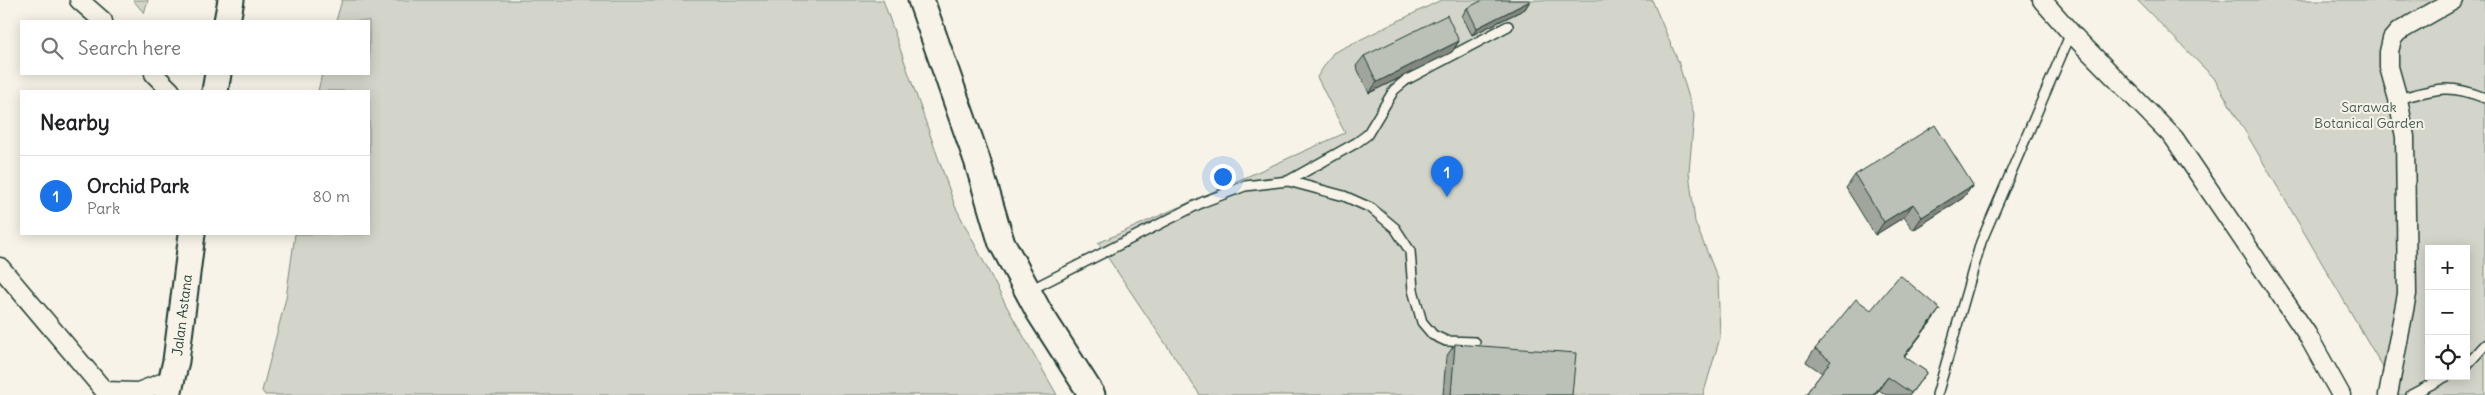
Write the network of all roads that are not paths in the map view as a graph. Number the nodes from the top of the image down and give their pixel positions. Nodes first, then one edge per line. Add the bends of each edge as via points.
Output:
1 (80, 0) edge
2 (231, 0) edge
3 (921, 0) edge
4 (2042, 0) edge
5 (2454, 0) edge
6 (102, 20) edge
7 (227, 20) edge
8 (1508, 26) dead end
9 (2071, 34) junction
10 (155, 75) edge
11 (218, 75) edge
12 (170, 90) edge
13 (215, 90) edge
14 (2485, 98) edge
15 (2398, 99) junction
16 (1288, 181) junction
17 (192, 235) edge
18 (0, 267) edge
19 (1028, 291) junction
20 (1475, 342) dead end
21 (2485, 345) edge
22 (2470, 362) edge
23 (2439, 380) edge
24 (170, 387) edge
25 (107, 393) edge
26 (1092, 395) edge
27 (1937, 395) edge
28 (2341, 395) edge
29 (2388, 395) edge
30 (2411, 395) edge

1 - 6 street
2 - 7 street
3 - 19 street via 977,160 1001,241
4 - 9 street
5 - 15 street via 2398,32 2392,39 2389,67
8 - 16 lane via 1406,80 1394,90 1367,134
9 - 27 lane via 1981,242
9 - 28 street via 2174,138 2307,334
10 - 12 street
11 - 13 street
14 - 15 lane via 2443,87
15 - 29 street via 2404,137 2407,294
16 - 19 lane via 1245,186 1203,202
16 - 20 lane via 1344,196 1371,208 1395,228 1410,251 1412,290 1422,322 1433,334 1446,341
17 - 24 street, Jalan Astana
18 - 25 street
19 - 26 street
21 - 22 lane
23 - 30 lane
24 - 25 street

